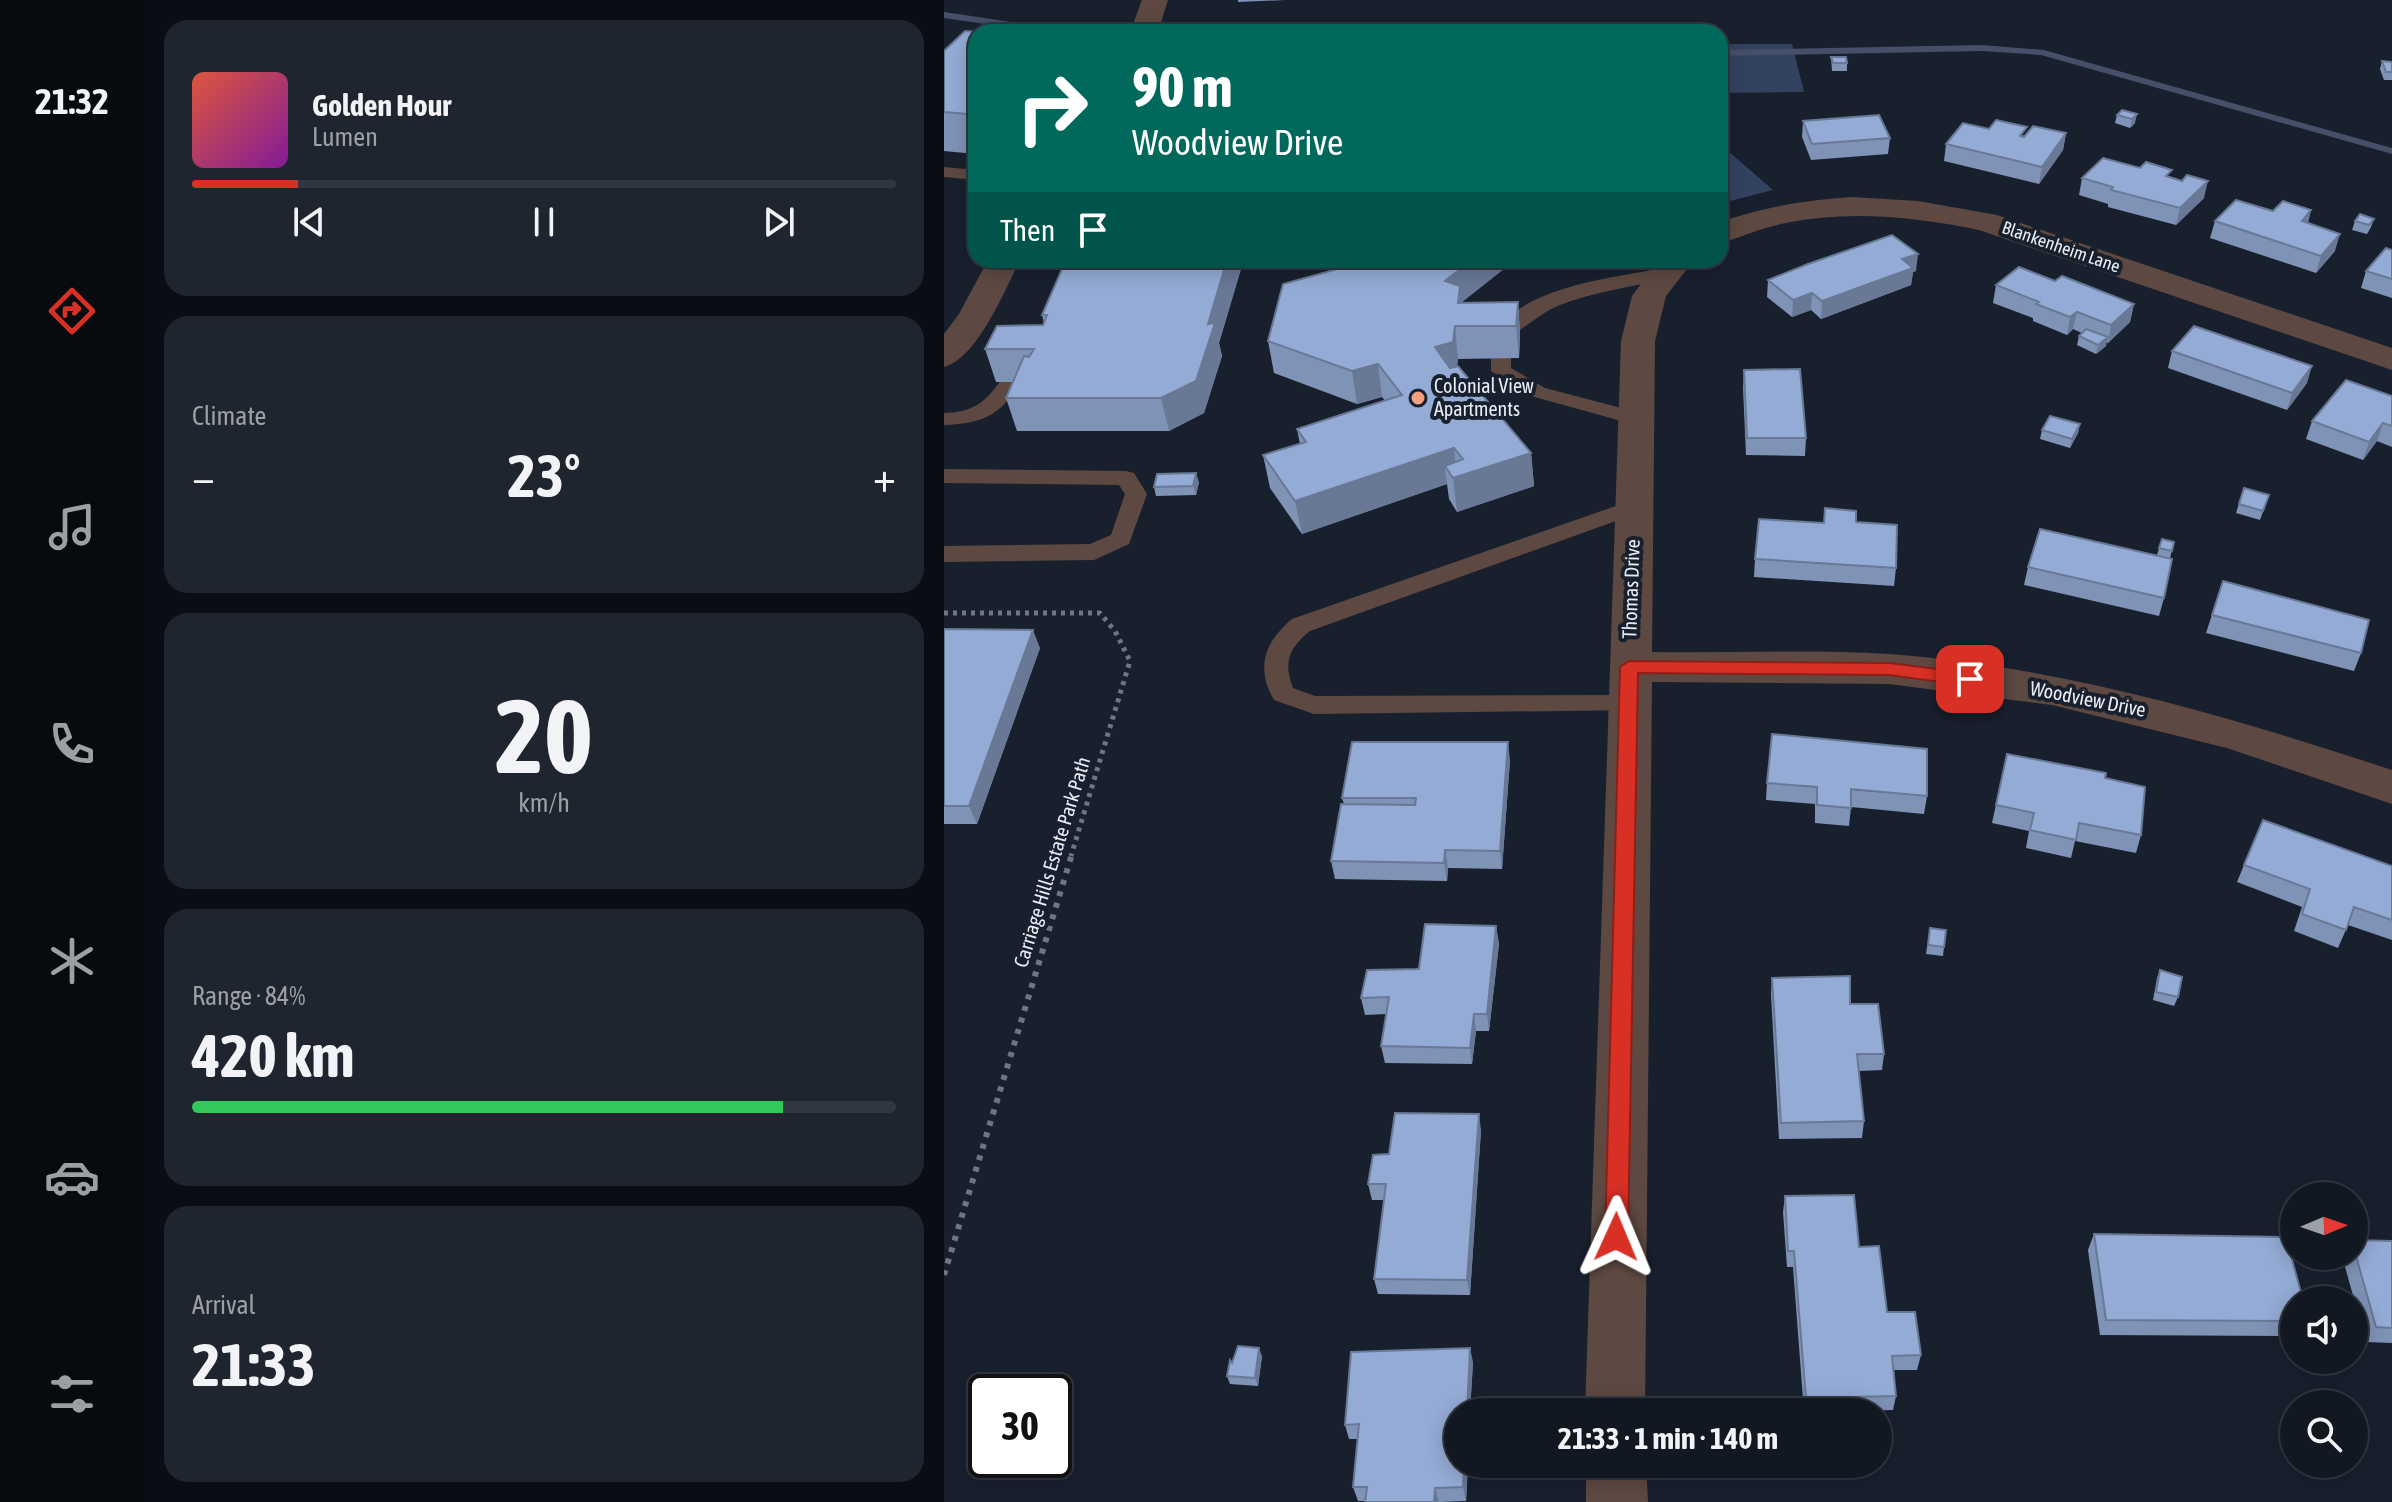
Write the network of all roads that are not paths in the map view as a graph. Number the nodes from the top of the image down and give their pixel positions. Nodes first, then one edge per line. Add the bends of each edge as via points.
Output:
1 (1155, 0) edge
2 (1147, 24) edge
3 (944, 172) edge
4 (968, 174) edge
5 (1728, 230) edge
6 (1000, 268) edge
7 (1667, 268) edge
8 (1669, 268) edge
9 (1502, 334) edge
10 (960, 342) edge
11 (1501, 358) edge
12 (2392, 360) edge
13 (1008, 384) edge
14 (944, 419) edge
15 (1636, 419) junction
16 (944, 476) edge
17 (1633, 507) junction
18 (944, 554) edge
19 (1628, 686) junction
20 (2392, 787) edge
21 (1615, 1398) edge
22 (1616, 1478) edge
23 (1617, 1502) edge

1 - 2 street
3 - 4 lane
5 - 12 street, Blankenheim Lane via 1790,211 1845,205 1927,209 1986,222
6 - 10 street
7 - 9 lane via 1538,308 1514,319
8 - 15 street, Thomas Drive via 1645,299
11 - 15 lane via 1501,371 1538,392
13 - 14 lane via 989,411
15 - 17 street, Thomas Drive
16 - 18 lane via 1126,478 1136,494 1121,539 1094,552
17 - 19 street, Thomas Drive
17 - 19 lane via 1301,625 1283,639 1275,656 1283,694 1314,705 1537,705
19 - 20 street, Woodview Drive via 1889,669 2052,690 2236,735
19 - 21 street, Thomas Drive
22 - 23 street

